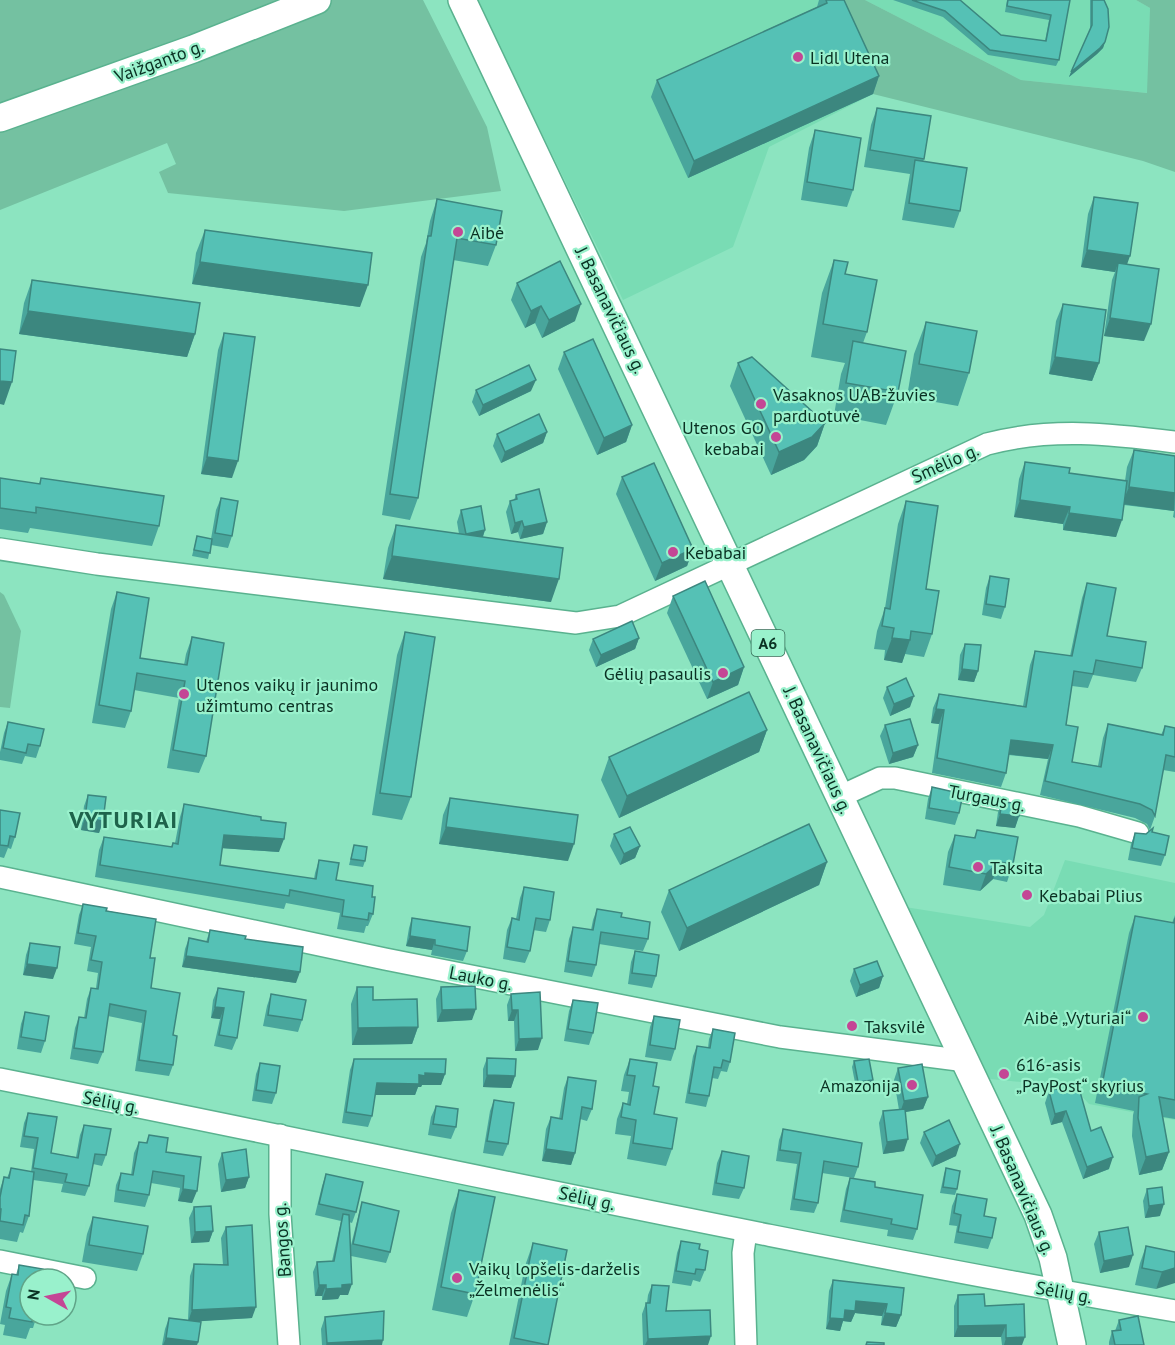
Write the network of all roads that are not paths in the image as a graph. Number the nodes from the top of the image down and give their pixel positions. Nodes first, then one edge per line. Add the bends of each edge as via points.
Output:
1 (316, 0) edge
2 (462, 0) edge
3 (0, 118) edge
4 (1175, 442) edge
5 (0, 549) edge
6 (731, 563) junction
7 (839, 797) junction
8 (1138, 833) edge
9 (0, 877) edge
10 (966, 1061) junction
11 (0, 1080) edge
12 (280, 1135) junction
13 (746, 1232) junction
14 (0, 1261) edge
15 (85, 1278) dead end
16 (1062, 1292) junction
17 (1175, 1311) edge
18 (289, 1345) edge
19 (746, 1345) edge
20 (1072, 1345) edge

1 - 3 main road, Vaižganto g.
2 - 6 main road, J. Basanavičiaus g. / A6
4 - 6 street, Smėlio g. via 1064,433 1021,435 987,444
5 - 6 street, Smėlio g. via 576,623 620,616
6 - 7 main road, J. Basanavičiaus g. / A6
7 - 8 street, Turgaus g. via 879,778 895,778 1079,816
7 - 10 main road, J. Basanavičiaus g. / A6
9 - 10 street, Lauko g. via 769,1035
10 - 16 main road, J. Basanavičiaus g. / A6 via 1038,1215
11 - 12 street, Sėlių g.
12 - 13 street, Sėlių g.
12 - 18 street, Bangos g. via 280,1214
13 - 16 street, Sėlių g.
13 - 19 street
14 - 15 street
16 - 17 street, Sėlių g.
16 - 20 main road, J. Basanavičiaus g. / A6

